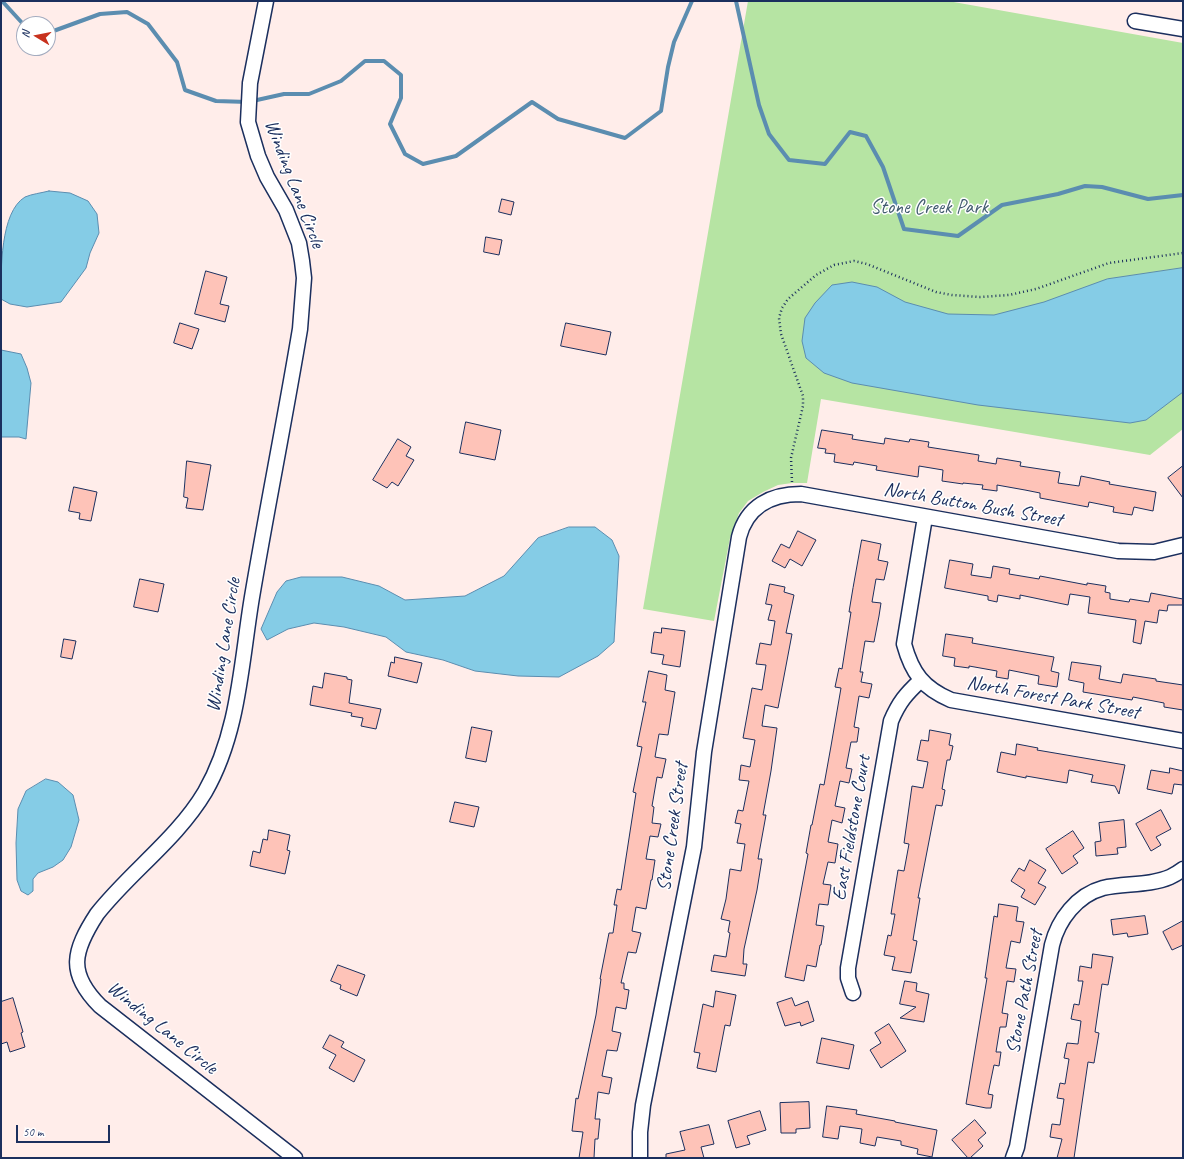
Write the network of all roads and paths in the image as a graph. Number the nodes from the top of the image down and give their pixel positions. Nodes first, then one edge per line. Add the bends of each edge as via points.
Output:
1 (266, 1) edge
2 (1135, 21) dead end
3 (1183, 29) edge
4 (1183, 253) edge
5 (792, 483) dead end
6 (759, 506) joint
7 (925, 517) junction
8 (1183, 545) edge
9 (921, 680) junction
10 (1183, 741) edge
11 (1183, 869) edge
12 (853, 993) dead end
13 (295, 1158) edge
14 (640, 1158) edge
15 (1013, 1158) edge

1 - 13 street, Winding Lane Circle via 250,83 248,122 258,156 286,210 299,243 304,295 238,692 228,740 196,807 97,914 78,952 77,967 85,989 100,1006
2 - 3 street
4 - 5 path via 1109,263 1036,289 1009,295 980,297 936,292 854,261 834,265 816,275 788,299 779,318 781,334 803,396 791,458
6 - 7 street, North Button Bush Street via 779,496 801,494
6 - 14 street, Stone Creek Street via 751,513 739,537 704,752 694,847 643,1105
7 - 8 street, North Button Bush Street via 1118,551 1154,552
7 - 9 street via 904,644
9 - 10 street, North Forest Park Street via 938,694 951,700
9 - 12 street, East Fieldstone Court via 906,694 891,721 848,968
11 - 15 street, Stone Path Street via 1170,877 1155,881 1102,889 1085,897 1070,909 1058,926 1052,945

